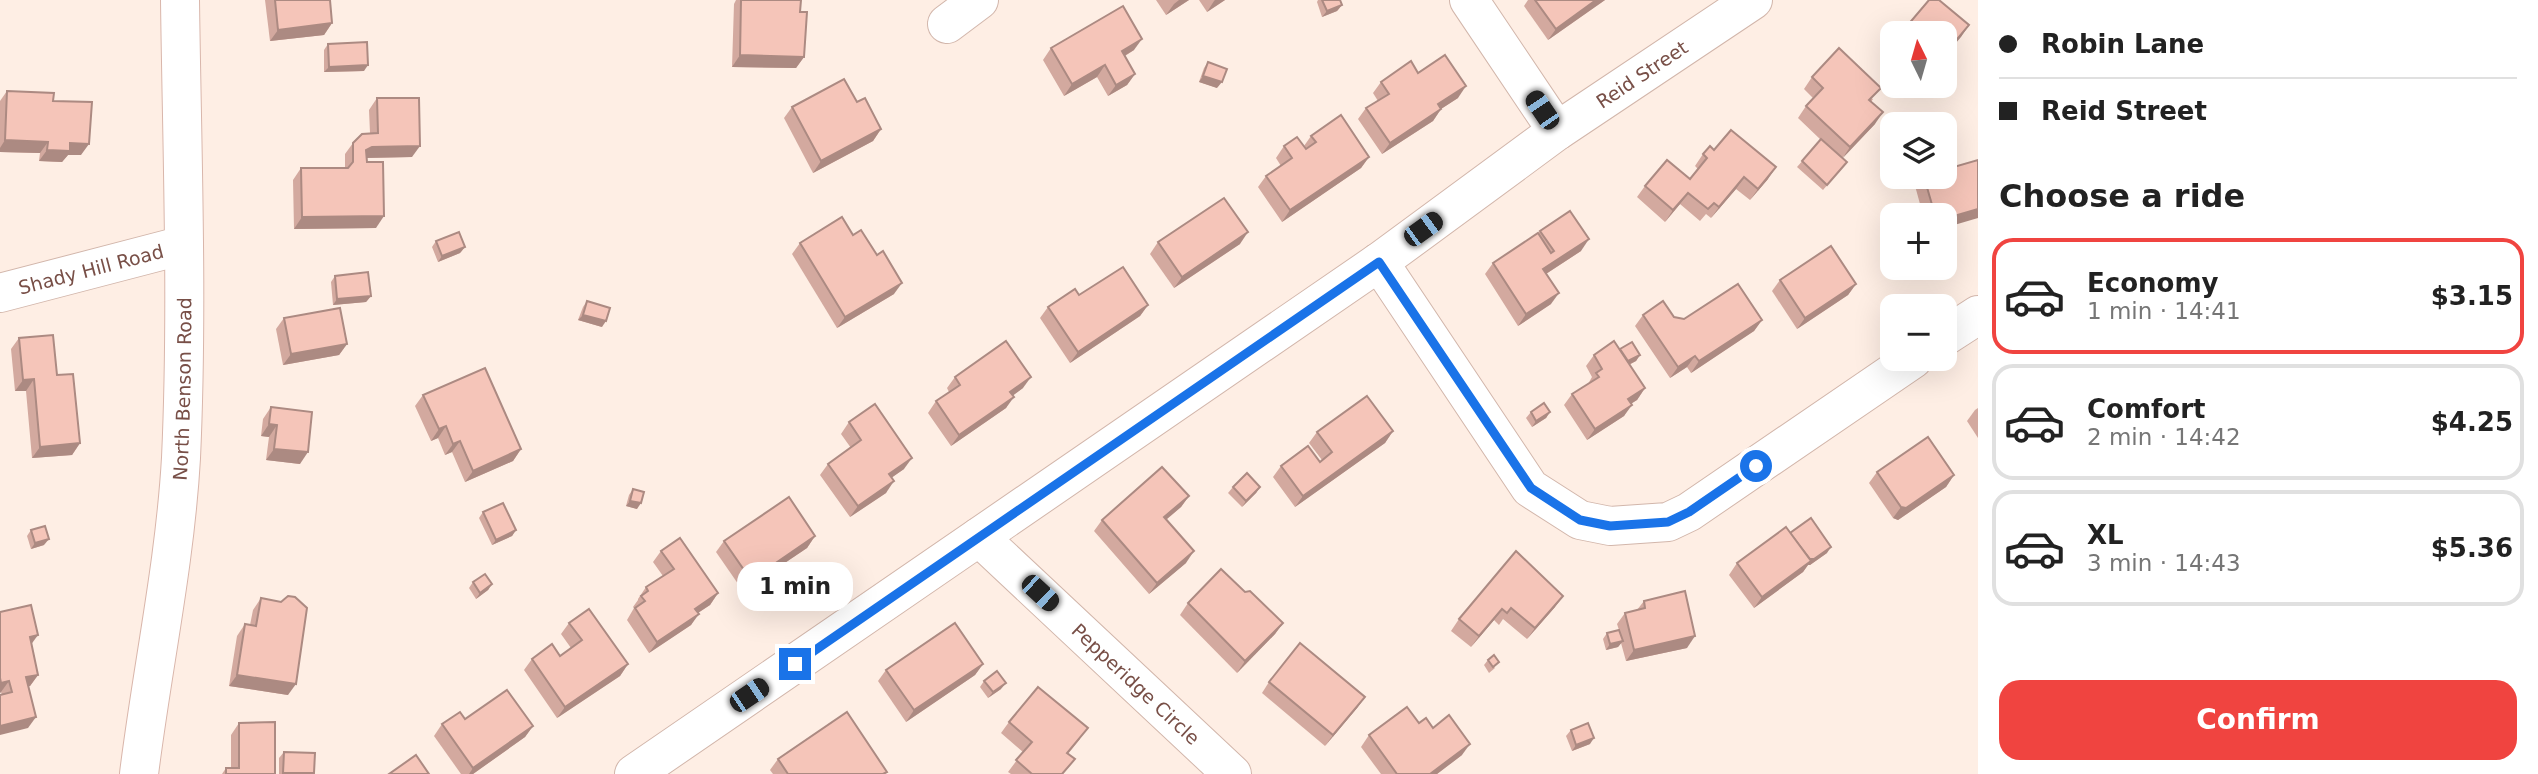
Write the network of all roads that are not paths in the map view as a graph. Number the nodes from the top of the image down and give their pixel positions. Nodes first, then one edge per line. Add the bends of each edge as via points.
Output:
1 (180, 0) edge
2 (979, 0) edge
3 (1469, 0) edge
4 (1753, 0) edge
5 (947, 23) dead end
6 (1557, 131) junction
7 (184, 246) junction
8 (1379, 262) junction
9 (0, 293) edge
10 (1978, 315) edge
11 (1957, 329) edge
12 (1895, 371) edge
13 (979, 537) junction
14 (139, 774) edge
15 (634, 774) edge
16 (1232, 774) edge

1 - 7 street, North Benson Road
2 - 5 street
3 - 6 street
4 - 6 street, Reid Street
6 - 8 street, Reid Street
7 - 9 street, Shady Hill Road
7 - 14 street, North Benson Road via 177,506
8 - 12 street via 1531,488 1580,520 1610,526 1668,522
8 - 13 street, Reid Street
10 - 11 street
13 - 15 street, Reid Street
13 - 16 street, Pepperidge Circle

